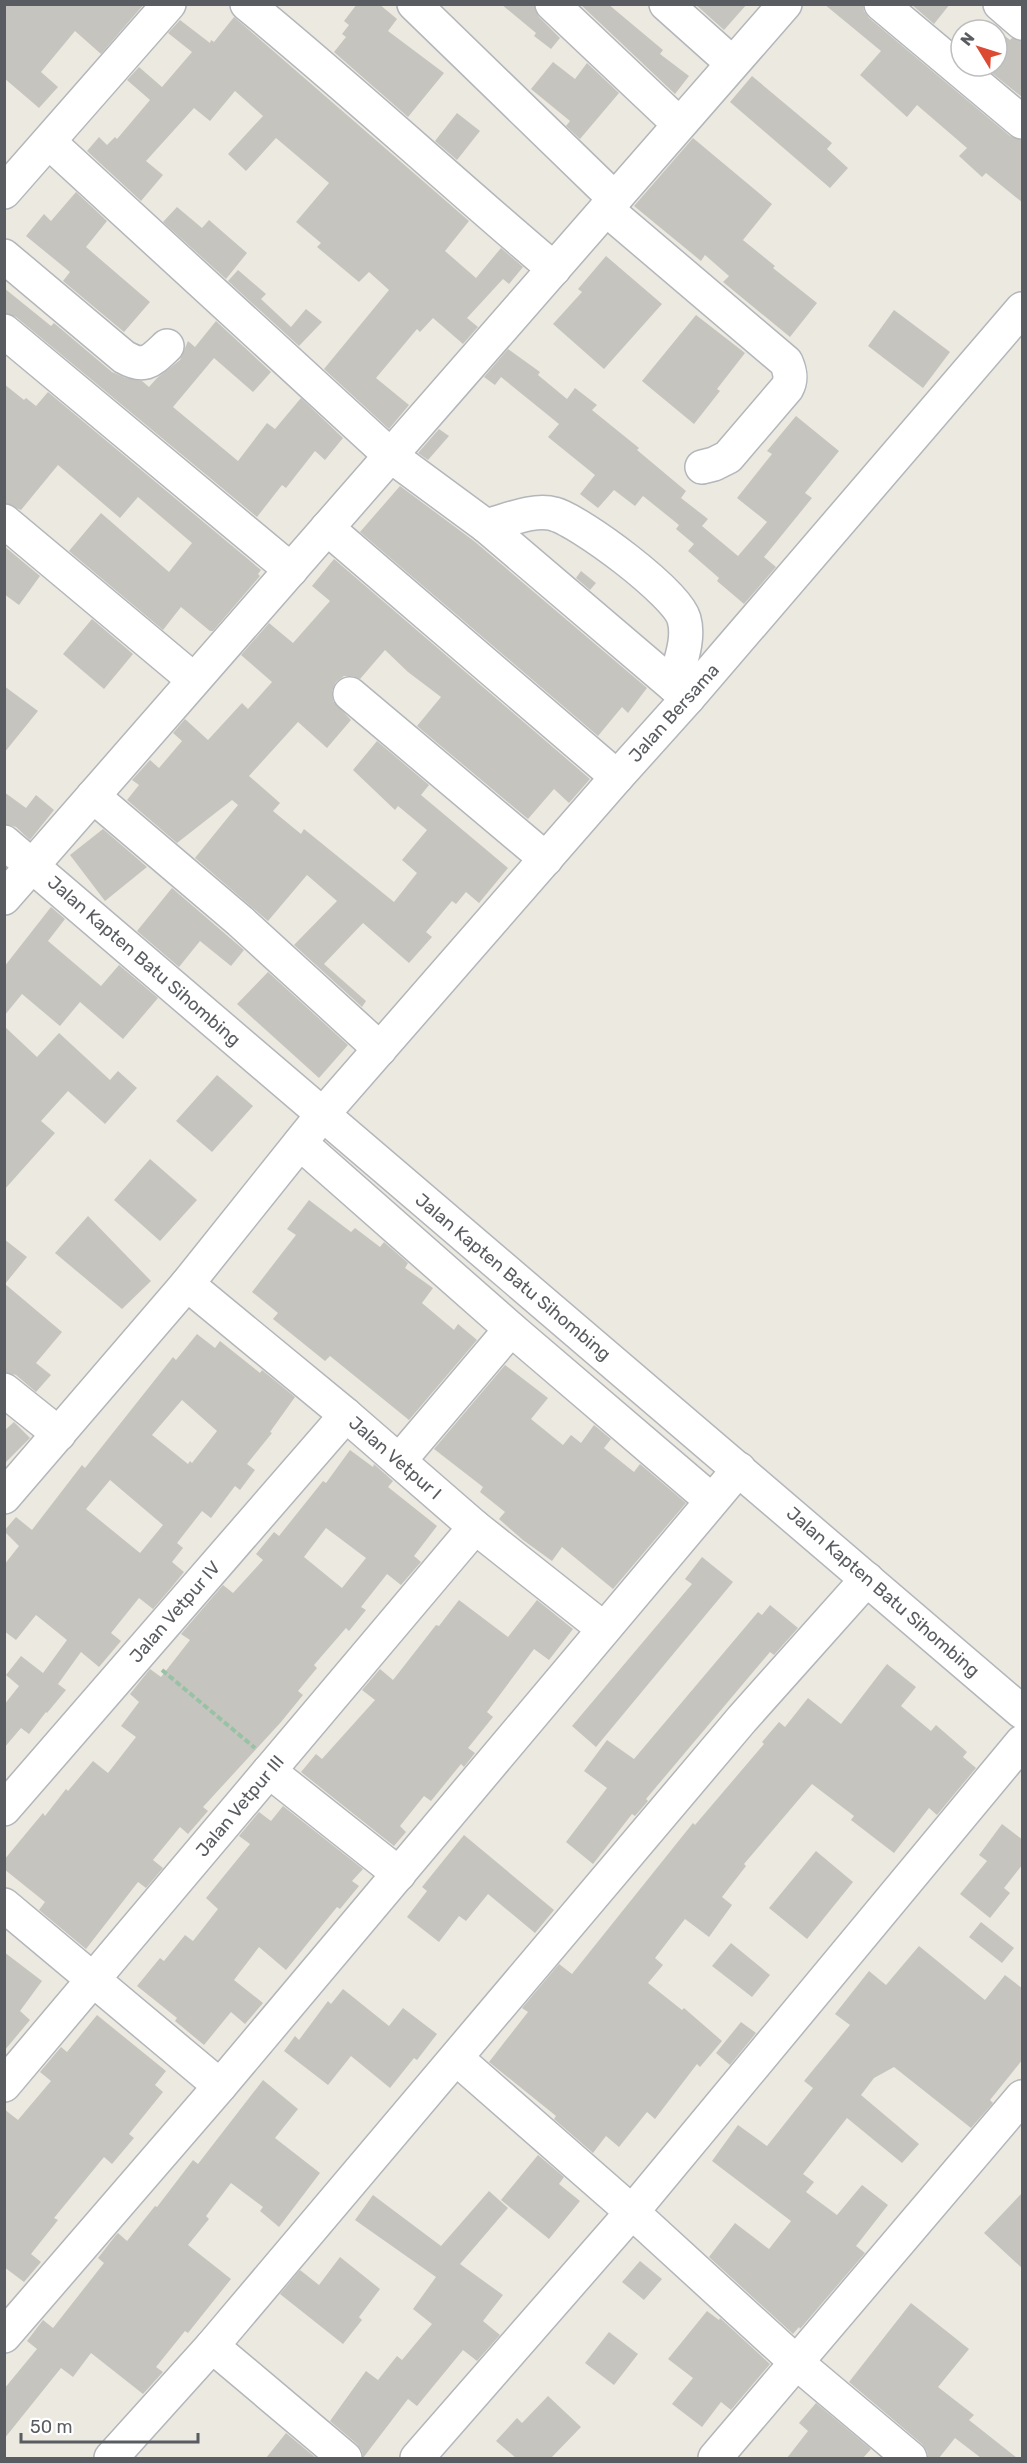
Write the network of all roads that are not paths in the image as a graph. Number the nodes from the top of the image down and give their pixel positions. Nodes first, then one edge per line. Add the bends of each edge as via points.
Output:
1 (169, 4) edge
2 (247, 4) edge
3 (414, 4) edge
4 (552, 4) edge
5 (666, 4) edge
6 (785, 4) edge
7 (881, 4) edge
8 (1000, 4) edge
9 (1023, 23) edge
10 (732, 63) junction
11 (1023, 122) edge
12 (679, 124) junction
13 (49, 142) junction
14 (8, 180) edge
15 (610, 204) junction
16 (4, 256) edge
17 (554, 269) junction
18 (1023, 309) edge
19 (4, 331) edge
20 (167, 346) dead end
21 (391, 456) junction
22 (702, 467) dead end
23 (4, 521) edge
24 (486, 526) junction
25 (327, 528) junction
26 (291, 570) junction
27 (194, 680) junction
28 (681, 692) junction
29 (351, 694) dead end
30 (617, 777) junction
31 (93, 796) junction
32 (4, 842) edge
33 (546, 859) junction
34 (33, 866) junction
35 (4, 898) edge
36 (380, 1048) junction
37 (323, 1114) junction
38 (300, 1143) junction
39 (187, 1284) junction
40 (511, 1329) junction
41 (4, 1390) edge
42 (346, 1415) junction
43 (58, 1434) junction
44 (399, 1461) junction
45 (739, 1469) junction
46 (4, 1497) edge
47 (711, 1500) junction
48 (475, 1527) junction
49 (867, 1579) junction
50 (604, 1629) junction
51 (1023, 1712) edge
52 (1023, 1742) edge
53 (272, 1768) junction
54 (4, 1809) edge
55 (399, 1874) junction
56 (4, 1905) edge
57 (94, 1980) junction
58 (456, 2058) junction
59 (4, 2085) edge
60 (220, 2086) junction
61 (1023, 2097) edge
62 (633, 2212) junction
63 (4, 2336) edge
64 (212, 2346) junction
65 (796, 2363) junction
66 (111, 2458) edge
67 (345, 2458) edge
68 (417, 2458) edge
69 (715, 2458) edge
70 (910, 2458) edge

1 - 13 street
2 - 17 street
3 - 15 street
4 - 12 street
5 - 10 street
6 - 10 street
7 - 11 street
8 - 9 street
10 - 12 street
12 - 15 street
13 - 14 street
13 - 21 street
15 - 17 street
15 - 22 street via 789,367 787,388 728,457
16 - 20 street via 134,363 151,361
17 - 21 street
18 - 28 street, Jalan Bersama
19 - 26 street
21 - 24 street
21 - 25 street
23 - 27 street
24 - 28 street
24 - 28 street via 551,513 570,520 648,579 683,616 686,632
25 - 26 street
25 - 30 street
26 - 27 street
27 - 31 street
28 - 30 street, Jalan Bersama
29 - 33 street
30 - 33 street, Jalan Bersama
31 - 34 street
31 - 36 street via 240,921
32 - 34 street, Jalan Kapten Batu Sihombing
33 - 36 street, Jalan Bersama
34 - 35 street
34 - 37 street, Jalan Kapten Batu Sihombing
36 - 37 street, Jalan Bersama
37 - 38 street, Jalan Bersama
37 - 45 street, Jalan Kapten Batu Sihombing
38 - 39 street, Jalan Bersama
38 - 40 street
39 - 42 street, Jalan Vetpur I
39 - 43 street, Jalan Bersama
40 - 44 street
40 - 47 street
41 - 43 street
42 - 44 street, Jalan Vetpur I
42 - 54 street, Jalan Vetpur IV
43 - 46 street, Jalan Bersama
44 - 48 street, Jalan Vetpur I
45 - 47 street
45 - 49 street, Jalan Kapten Batu Sihombing
47 - 50 street
48 - 50 street, Jalan Vetpur I
48 - 53 street, Jalan Vetpur III
49 - 51 street, Jalan Kapten Batu Sihombing
49 - 58 street via 741,1719
50 - 55 street
52 - 62 street
53 - 55 street
53 - 57 street, Jalan Vetpur III
55 - 60 street
56 - 57 street
57 - 59 street, Jalan Vetpur III
57 - 60 street
58 - 62 street
58 - 64 street
60 - 63 street
61 - 65 street
62 - 65 street
62 - 68 street
64 - 66 street
64 - 67 street
65 - 69 street
65 - 70 street

